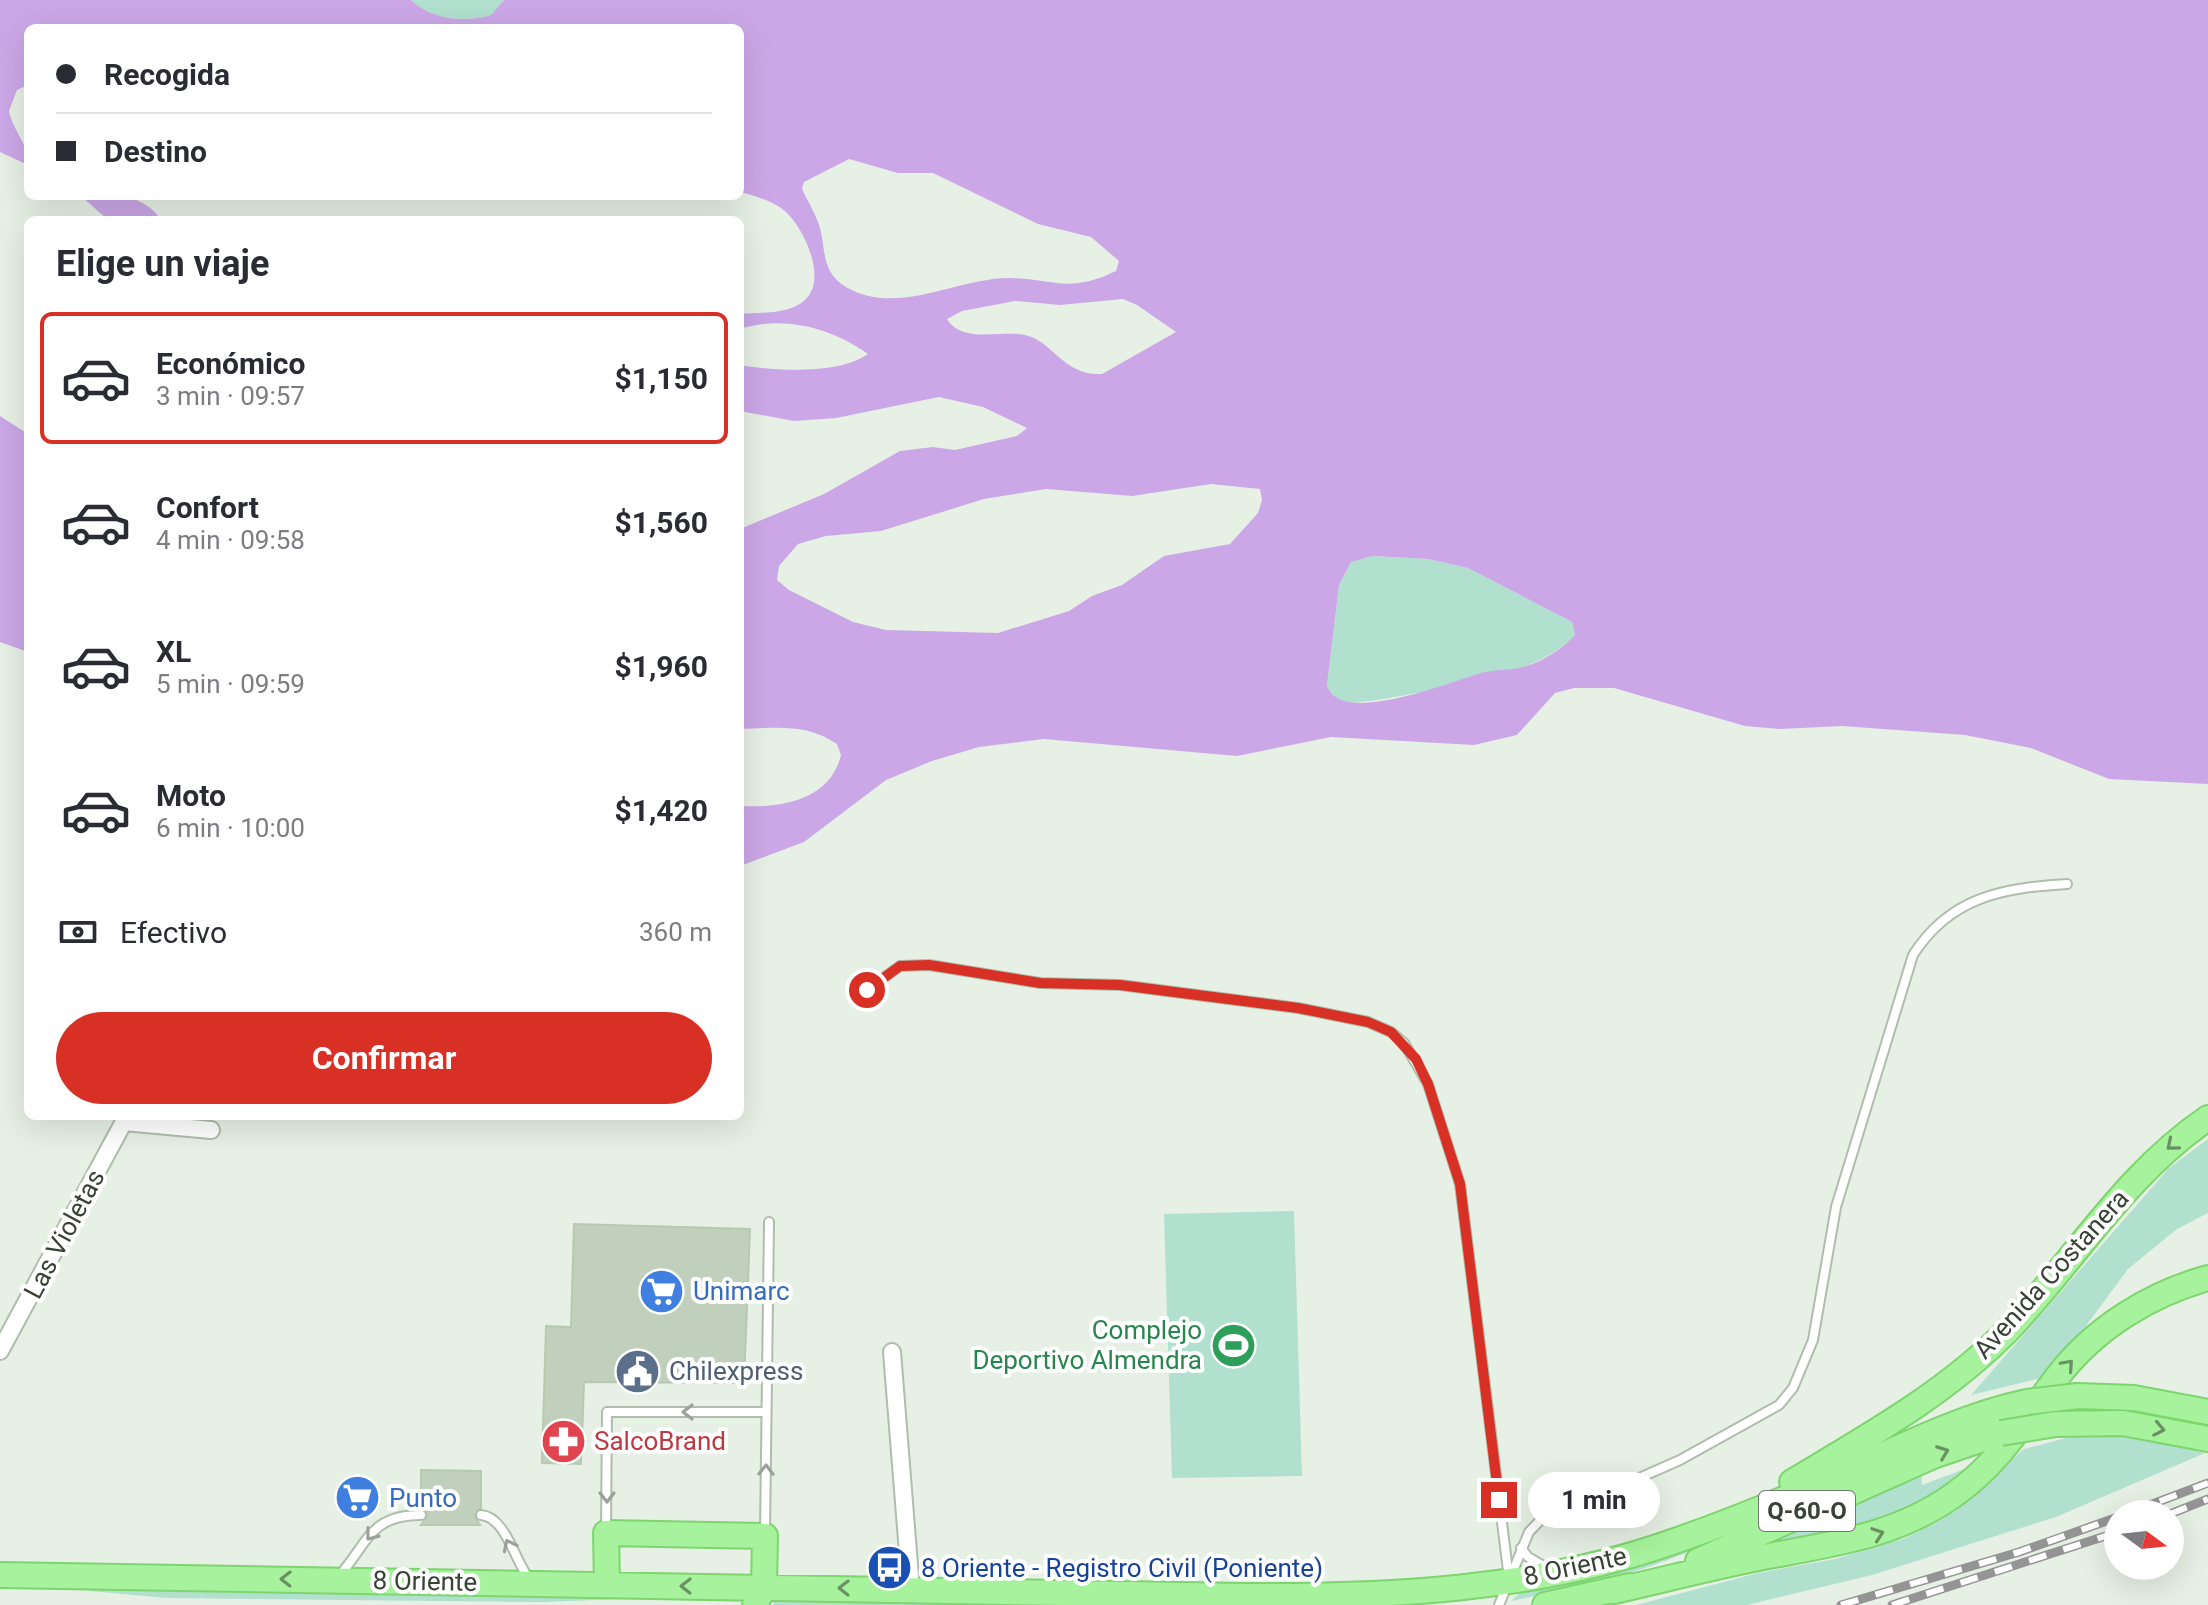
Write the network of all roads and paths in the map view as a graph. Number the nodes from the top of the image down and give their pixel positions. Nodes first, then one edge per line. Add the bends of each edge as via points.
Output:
1 (2067, 884) dead end
2 (867, 990) dead end
3 (2208, 1118) edge
4 (125, 1120) edge
5 (134, 1120) edge
6 (211, 1130) dead end
7 (769, 1222) dead end
8 (2208, 1278) edge
9 (0, 1351) edge
10 (892, 1352) dead end
11 (766, 1412) junction
12 (2208, 1412) edge
13 (2206, 1438) edge
14 (421, 1515) dead end
15 (481, 1515) dead end
16 (1725, 1522) junction
17 (606, 1533) junction
18 (765, 1536) junction
19 (1521, 1548) junction
20 (1554, 1572) junction
21 (0, 1575) edge
22 (335, 1580) junction
23 (1509, 1580) junction
24 (533, 1584) junction
25 (607, 1585) junction
26 (911, 1590) junction
27 (1614, 1591) junction
28 (759, 1596) edge
29 (1499, 1605) edge
30 (1545, 1605) edge

1 - 19 lane via 2016,887 1974,900 1929,930 1913,955 1836,1207 1813,1340 1793,1388 1779,1405 1680,1460 1555,1505
2 - 23 lane via 900,966 929,965 1040,983 1120,985 1298,1008 1368,1022 1404,1043 1428,1084 1460,1184
3 -> 16 main road, Avenida Costanera via 2127,1188 2024,1312 1966,1368 1894,1421
4 - 9 street, Las Violetas
5 - 6 street
7 - 11 lane
27 -> 8 main road via 1853,1541 1925,1513 2002,1453 2060,1373 2092,1340 2153,1299
10 - 26 street
11 -> 17 lane via 607,1412
18 -> 11 lane
12 - 16 main road, 8 Oriente / Q-60-O, bridge via 2134,1398 2078,1396 2027,1402 1965,1419
27 -> 13 main road, 8 Oriente / Q-60-O, bridge via 1695,1562 1933,1456 2001,1433 2056,1424 2123,1423
14 -> 22 lane via 383,1520
24 -> 15 lane via 499,1525
16 - 20 main road, 8 Oriente / Q-60-O via 1643,1552
17 - 18 main road
17 - 25 main road
18 - 28 main road
19 - 20 lane
19 - 23 lane
20 - 23 main road, 8 Oriente / Q-60-O
22 -> 21 main road, 8 Oriente / Q-60-O
22 - 24 main road, 8 Oriente / Q-60-O
23 - 26 main road, 8 Oriente / Q-60-O via 1437,1590 1294,1596
23 - 29 lane
24 - 25 main road, 8 Oriente / Q-60-O
28 -> 25 main road, 8 Oriente / Q-60-O
26 -> 28 main road, 8 Oriente / Q-60-O
27 - 30 main road, 8 Oriente / Q-60-O

